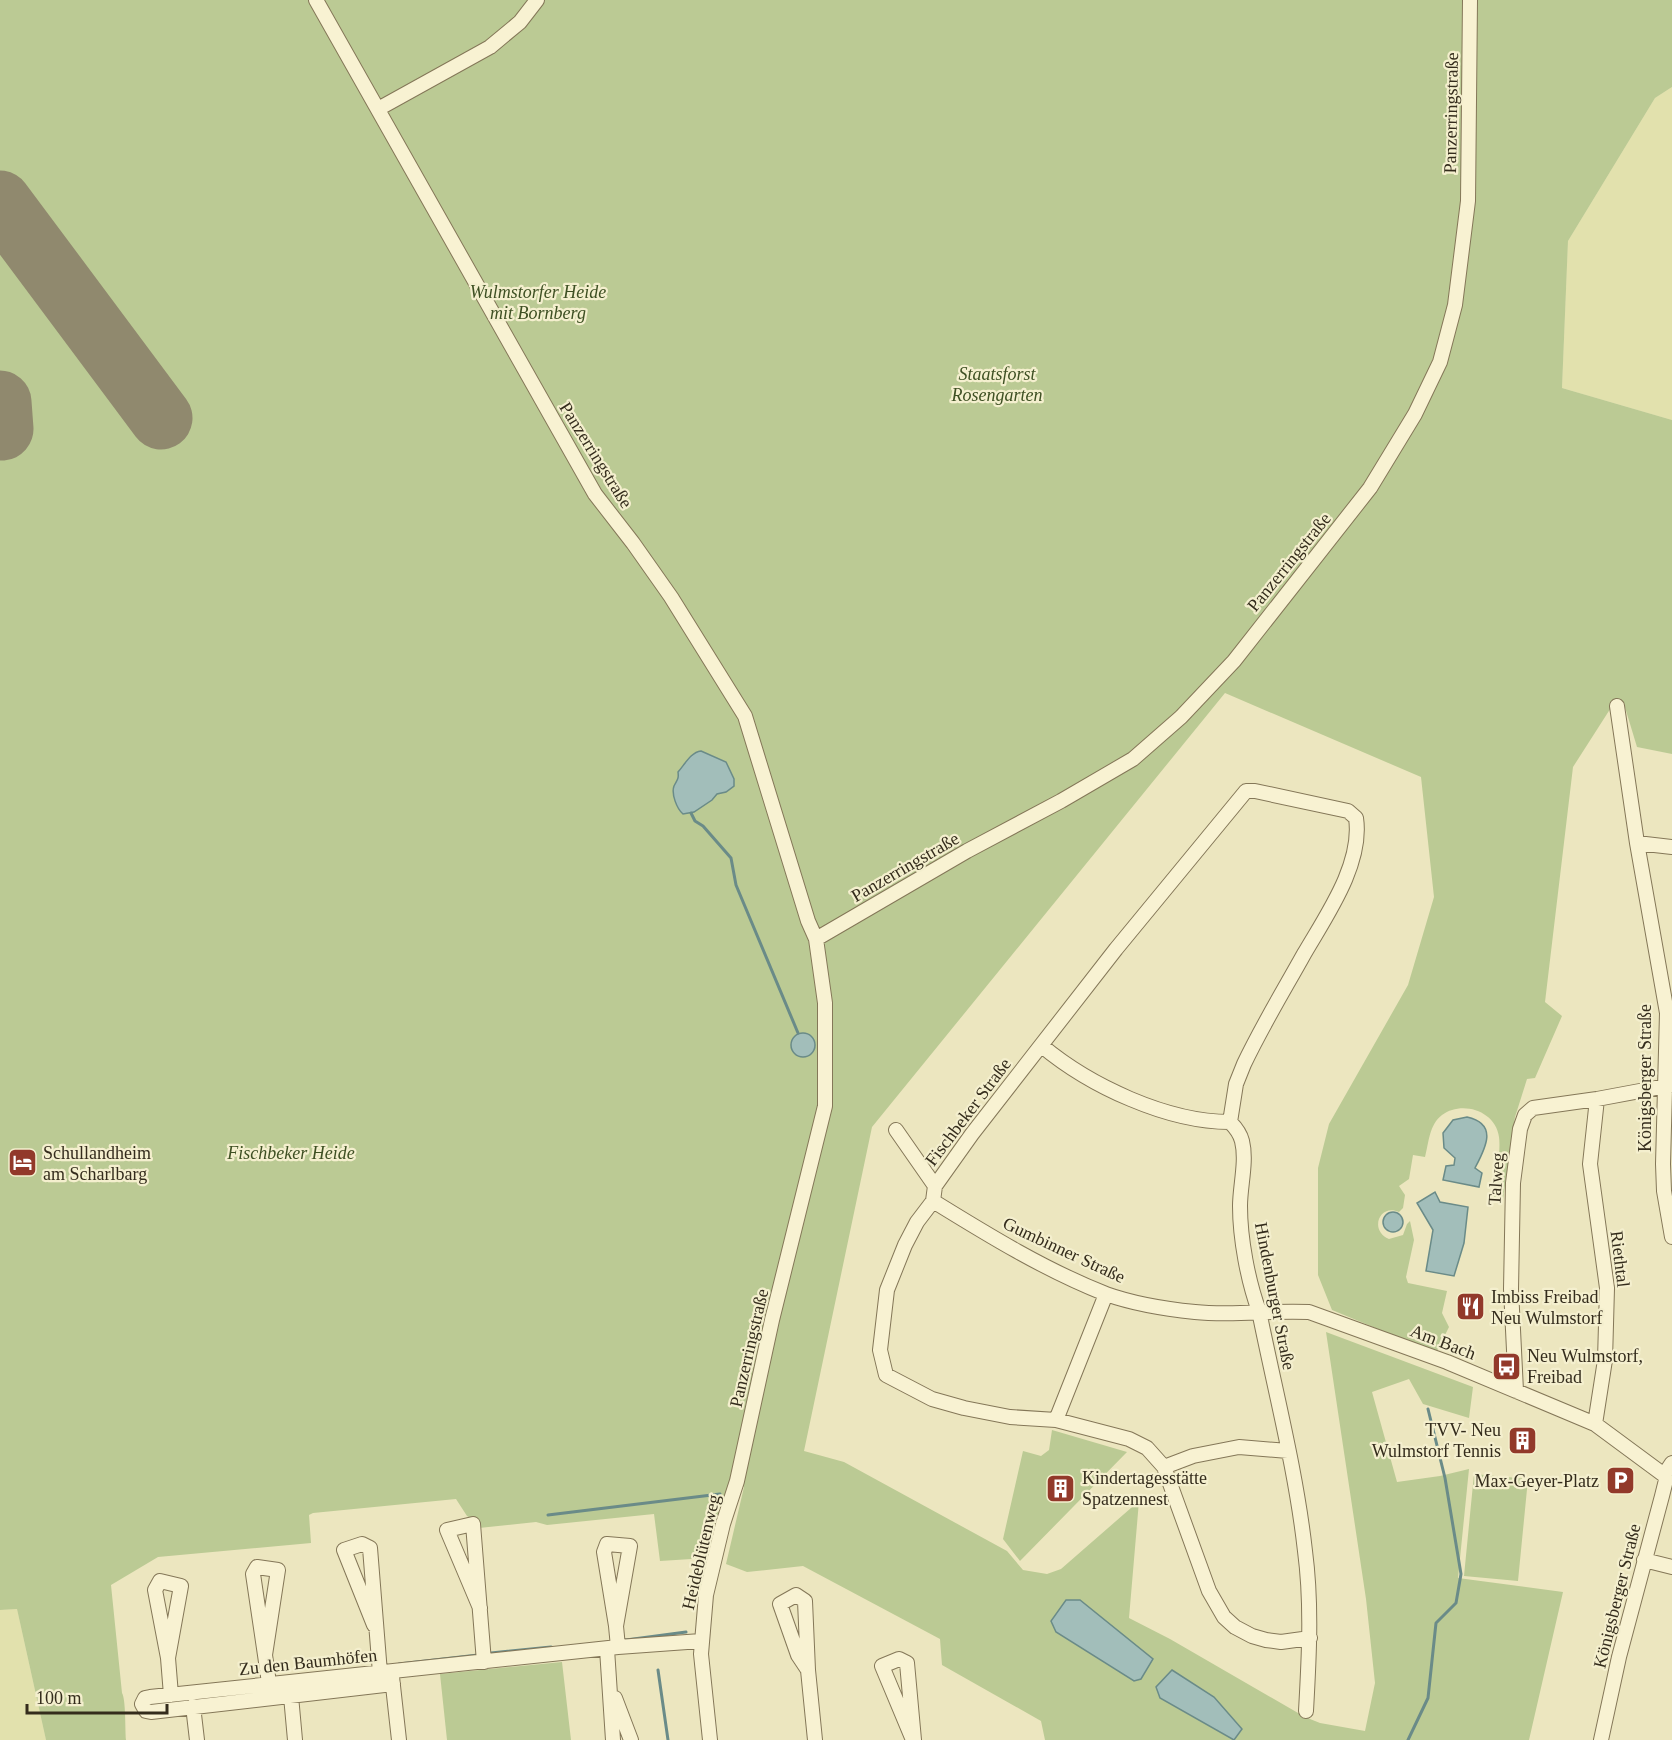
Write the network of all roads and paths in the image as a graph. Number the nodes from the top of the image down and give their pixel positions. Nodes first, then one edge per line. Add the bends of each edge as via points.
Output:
1 (316, 0) edge
2 (537, 0) edge
3 (1470, 0) edge
4 (378, 109) junction
5 (1617, 706) dead end
6 (1637, 843) junction
7 (1672, 847) edge
8 (816, 939) junction
9 (1042, 1046) junction
10 (1668, 1085) edge
11 (1597, 1099) junction
12 (1230, 1122) junction
13 (896, 1131) dead end
14 (935, 1186) junction
15 (933, 1201) junction
16 (1672, 1236) edge
17 (1106, 1294) junction
18 (1259, 1311) junction
19 (1516, 1391) junction
20 (1056, 1420) junction
21 (1595, 1424) junction
22 (1287, 1451) junction
23 (1164, 1467) junction
24 (1668, 1469) edge
25 (737, 1481) joint
26 (1644, 1560) junction
27 (1672, 1567) edge
28 (480, 1608) junction
29 (374, 1625) junction
30 (615, 1626) junction
31 (1310, 1638) junction
32 (701, 1641) junction
33 (612, 1648) junction
34 (265, 1655) junction
35 (168, 1658) junction
36 (484, 1662) junction
37 (808, 1670) dead end
38 (388, 1676) junction
39 (269, 1683) junction
40 (610, 1684) junction
41 (171, 1695) junction
42 (291, 1696) junction
43 (194, 1706) junction
44 (1306, 1711) dead end
45 (293, 1718) junction
46 (196, 1739) edge
47 (295, 1740) edge
48 (302, 1740) edge
49 (399, 1740) edge
50 (613, 1740) edge
51 (631, 1740) edge
52 (710, 1740) edge
53 (815, 1740) edge
54 (914, 1740) edge
55 (1601, 1740) edge

1 - 4 street, Panzerringstraße
2 - 4 street via 520,22 490,47
3 - 8 street, Panzerringstraße via 1468,201 1455,305 1440,362 1415,414 1370,488 1234,661 1181,717 1133,759
4 - 8 street, Panzerringstraße via 595,494 671,597 745,716
5 - 6 street, Königsberger Straße
6 - 7 street
6 - 10 street, Königsberger Straße via 1666,1013
8 - 25 street, Panzerringstraße via 825,1003 825,1106
9 - 12 street via 1085,1077 1124,1096 1185,1116
9 - 12 street, Fischbeker Straße via 1246,791 1348,812 1356,818 1358,831 1352,862 1244,1064 1236,1084
9 - 14 street, Fischbeker Straße
10 - 11 street, Talweg
10 - 16 street, Königsberger Straße via 1663,1164
11 - 19 street, Talweg via 1534,1108 1525,1115 1520,1129 1511,1218
11 - 21 street, Riethtal via 1590,1164 1607,1288 1605,1360
12 - 18 street, Hindenburger Straße via 1242,1140 1239,1208 1252,1293
13 - 14 street
14 - 15 street, Fischbeker Straße
15 - 17 street, Gumbinner Straße via 999,1240
15 - 20 street, Fischbeker Straße via 904,1245 886,1290 880,1350 886,1375 932,1399 964,1408
17 - 18 street, Gumbinner Straße via 1196,1312
17 - 20 street
18 - 19 street, Am Bach via 1309,1312
18 - 22 street, Hindenburger Straße
19 - 21 street, Am Bach
20 - 23 street via 1129,1439 1147,1448
21 - 24 street, Am Bach
22 - 23 street via 1239,1447 1193,1456
22 - 31 street, Hindenburger Straße via 1306,1552
23 - 31 street via 1209,1591 1224,1617 1235,1627 1266,1640
24 - 26 street, Königsberger Straße
25 - 32 street, Heideblütenweg via 711,1573
26 - 27 street
26 - 55 street, Königsberger Straße
28 - 28 street via 473,1524 447,1530 468,1579
28 - 36 street
29 - 29 street via 370,1548 362,1544 344,1550
29 - 38 street
30 - 30 street via 630,1546 607,1544 604,1552
30 - 33 street
31 - 44 street, Hindenburger Straße
32 - 33 street, Zu den Baumhöfen
32 - 52 street, Heideblütenweg
33 - 36 street, Zu den Baumhöfen
33 - 40 street
34 - 34 street via 278,1570 257,1567 254,1574
34 - 39 street
35 - 35 street via 181,1586 160,1581 155,1590
35 - 41 street
36 - 38 street, Zu den Baumhöfen
37 - 53 street
38 - 39 street, Zu den Baumhöfen
38 - 42 street, Zu den Baumhöfen
38 - 49 street
39 - 41 street, Zu den Baumhöfen
40 - 50 street
40 - 51 street
41 - 43 street, Zu den Baumhöfen via 146,1698 143,1708 151,1712
42 - 43 street, Zu den Baumhöfen
42 - 45 street
43 - 46 street
45 - 47 street
45 - 48 street
54 - 54 street via 907,1663 899,1659 882,1666

